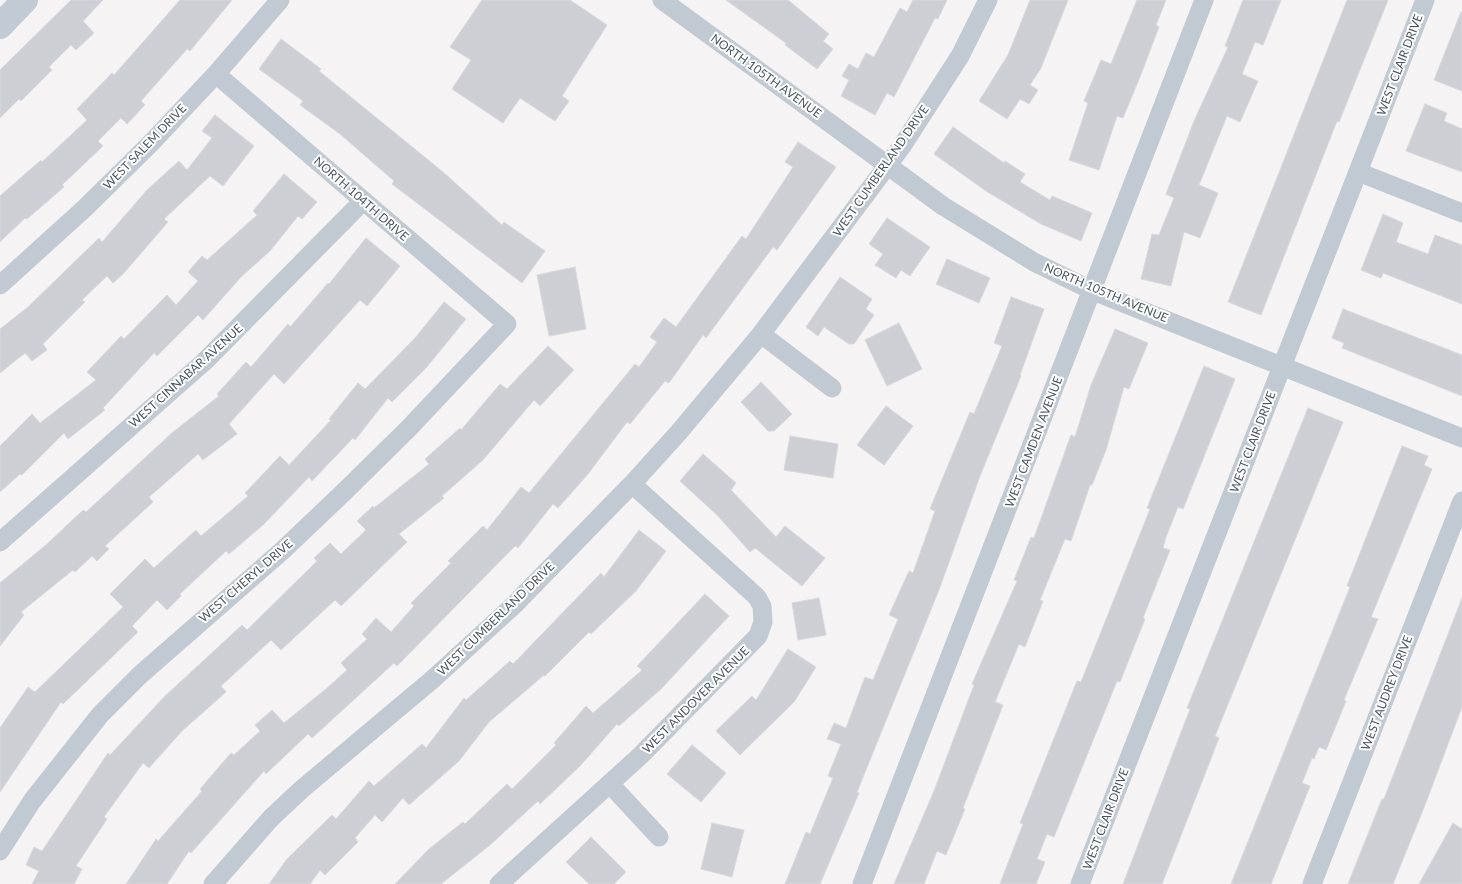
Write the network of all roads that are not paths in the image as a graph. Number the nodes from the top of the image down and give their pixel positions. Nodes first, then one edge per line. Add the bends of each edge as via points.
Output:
1 (25, 0) edge
2 (280, 0) edge
3 (662, 0) edge
4 (988, 0) edge
5 (1204, 0) edge
6 (1425, 0) edge
7 (0, 26) edge
8 (216, 74) junction
9 (887, 166) junction
10 (1358, 172) junction
11 (363, 201) junction
12 (1462, 213) edge
13 (0, 285) edge
14 (1093, 291) junction
15 (507, 324) joint
16 (761, 334) junction
17 (1283, 366) junction
18 (832, 388) dead end
19 (1462, 438) edge
20 (632, 484) junction
21 (1462, 501) edge
22 (0, 542) edge
23 (610, 784) junction
24 (659, 837) dead end
25 (0, 851) edge
26 (213, 884) edge
27 (499, 884) edge
28 (862, 884) edge
29 (1080, 884) edge
30 (1312, 884) edge

1 - 7 street
2 - 8 street, WEST SALEM DRIVE
3 - 9 street, NORTH 105TH AVENUE
4 - 9 street, WEST CUMBERLAND DRIVE via 960,56
5 - 14 street, WEST CAMDEN AVENUE
6 - 10 street, WEST CLAIR DRIVE
8 - 11 street, NORTH 104TH DRIVE
8 - 13 street, WEST SALEM DRIVE via 85,208
9 - 14 street, NORTH 105TH AVENUE via 977,229
9 - 16 street, WEST CUMBERLAND DRIVE
10 - 12 street
10 - 17 street, WEST CLAIR DRIVE
11 - 15 street, NORTH 104TH DRIVE
11 - 22 street, WEST CINNABAR AVENUE via 205,361
14 - 17 street, NORTH 105TH AVENUE
14 - 28 street, WEST CAMDEN AVENUE
15 - 25 street, WEST CHERYL DRIVE via 337,499 140,675 100,715 32,801
16 - 18 street
16 - 20 street, WEST CUMBERLAND DRIVE
17 - 19 street, NORTH 105TH AVENUE
17 - 29 street, WEST CLAIR DRIVE
20 - 23 street, WEST ANDOVER AVENUE via 757,597 762,606 763,622 758,636 745,652
20 - 26 street, WEST CUMBERLAND DRIVE via 513,606 271,818
21 - 30 street, WEST AUDREY DRIVE
23 - 24 street
23 - 27 street, WEST ANDOVER AVENUE

